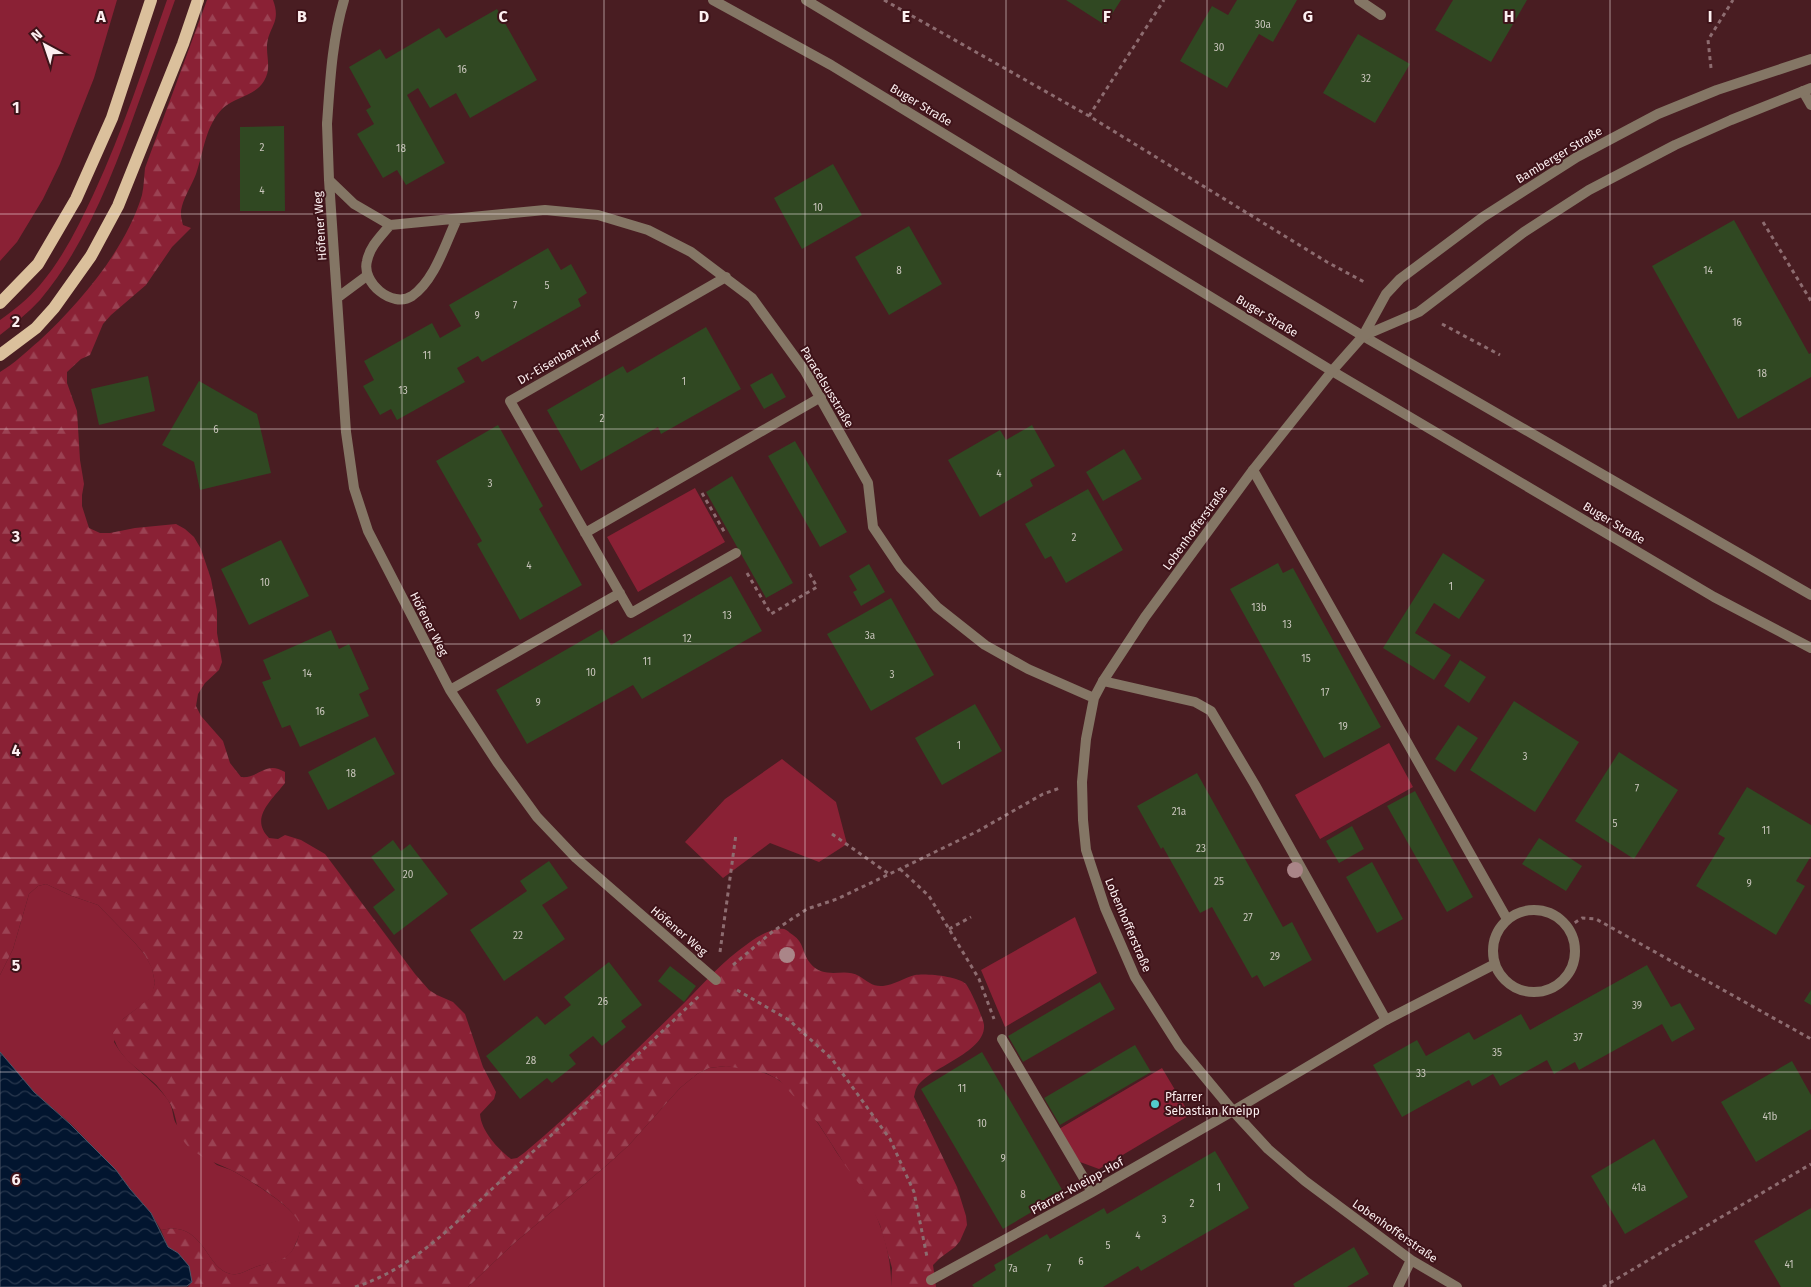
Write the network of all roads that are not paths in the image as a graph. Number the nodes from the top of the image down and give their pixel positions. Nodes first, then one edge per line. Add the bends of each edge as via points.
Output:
1 (151, 0) edge
2 (198, 0) edge
3 (344, 0) edge
4 (713, 0) edge
5 (806, 0) edge
6 (1359, 0) edge
7 (1381, 15) dead end
8 (1811, 59) edge
9 (1807, 90) edge
10 (1811, 105) edge
11 (329, 180) junction
12 (456, 220) junction
13 (390, 225) junction
14 (368, 275) junction
15 (726, 277) junction
16 (337, 298) junction
17 (0, 303) edge
18 (1363, 336) junction
19 (0, 355) edge
20 (1332, 371) junction
21 (821, 398) junction
22 (1253, 470) junction
23 (585, 533) junction
24 (736, 553) dead end
25 (620, 594) junction
26 (1811, 595) edge
27 (1811, 648) edge
28 (1103, 681) junction
29 (450, 690) junction
30 (1094, 698) junction
31 (1507, 919) junction
32 (1495, 964) junction
33 (716, 980) road end
34 (1386, 1020) junction
35 (1002, 1038) road end
36 (1233, 1111) junction
37 (1092, 1192) junction
38 (1411, 1260) junction
39 (931, 1280) road end
40 (1398, 1287) edge
41 (1457, 1287) edge

1 - 17 main road via 112,118 76,200 38,264
2 - 19 main road via 118,206 91,256 36,328
3 - 11 street via 330,73 327,124
4 - 20 street, Buger Straße via 831,65
5 - 18 street
6 - 7 street
8 - 18 street, Bamberger Straße via 1658,114 1577,156 1483,216 1400,279 1386,294
9 - 10 street
9 - 18 street, Bamberger Straße via 1675,145 1589,190 1524,232 1419,312
11 - 13 street via 354,204
11 - 16 street, Höfener Weg
12 - 13 street, Paracelsusstraße
12 - 14 street via 425,283 410,297 396,300 377,290
12 - 15 street, Paracelsusstraße via 545,210 598,216 648,230 691,252
13 - 14 street via 374,243 366,262
14 - 16 street
15 - 21 street, Paracelsusstraße via 752,298
15 - 23 street, Dr.-Eisenbart-Hof via 510,401
16 - 29 street, Höfener Weg via 346,432 354,488 368,530
18 - 20 street, Bamberger Straße
18 - 26 street
20 - 22 street, Lobenhofferstraße
20 - 27 street, Buger Straße via 1714,597
21 - 23 street
21 - 30 street, Paracelsusstraße via 868,483 873,527 900,567 937,607 985,645 1028,669
22 - 28 street, Lobenhofferstraße via 1145,617
22 - 31 street
23 - 25 street, Dr.-Eisenbart-Hof
24 - 25 street, Dr.-Eisenbart-Hof via 631,613
25 - 29 street
28 - 30 street, Lobenhofferstraße
28 - 34 street via 1195,702 1211,711
29 - 33 street, Höfener Weg via 537,817 576,858
30 - 36 street, Lobenhofferstraße via 1082,782 1083,820 1086,850 1105,908 1135,976 1179,1046
31 - 32 street via 1494,940
31 - 32 street via 1522,911 1539,909 1555,915 1568,927 1575,943 1574,961 1566,976 1553,987 1536,992 1518,989 1504,979
32 - 34 street
34 - 36 street
35 - 37 street
36 - 37 street, Pfarrer-Kneipp-Hof
36 - 38 street, Lobenhofferstraße via 1268,1149 1305,1181
37 - 39 street, Pfarrer-Kneipp-Hof
38 - 40 street
38 - 41 street, Lobenhofferstraße

